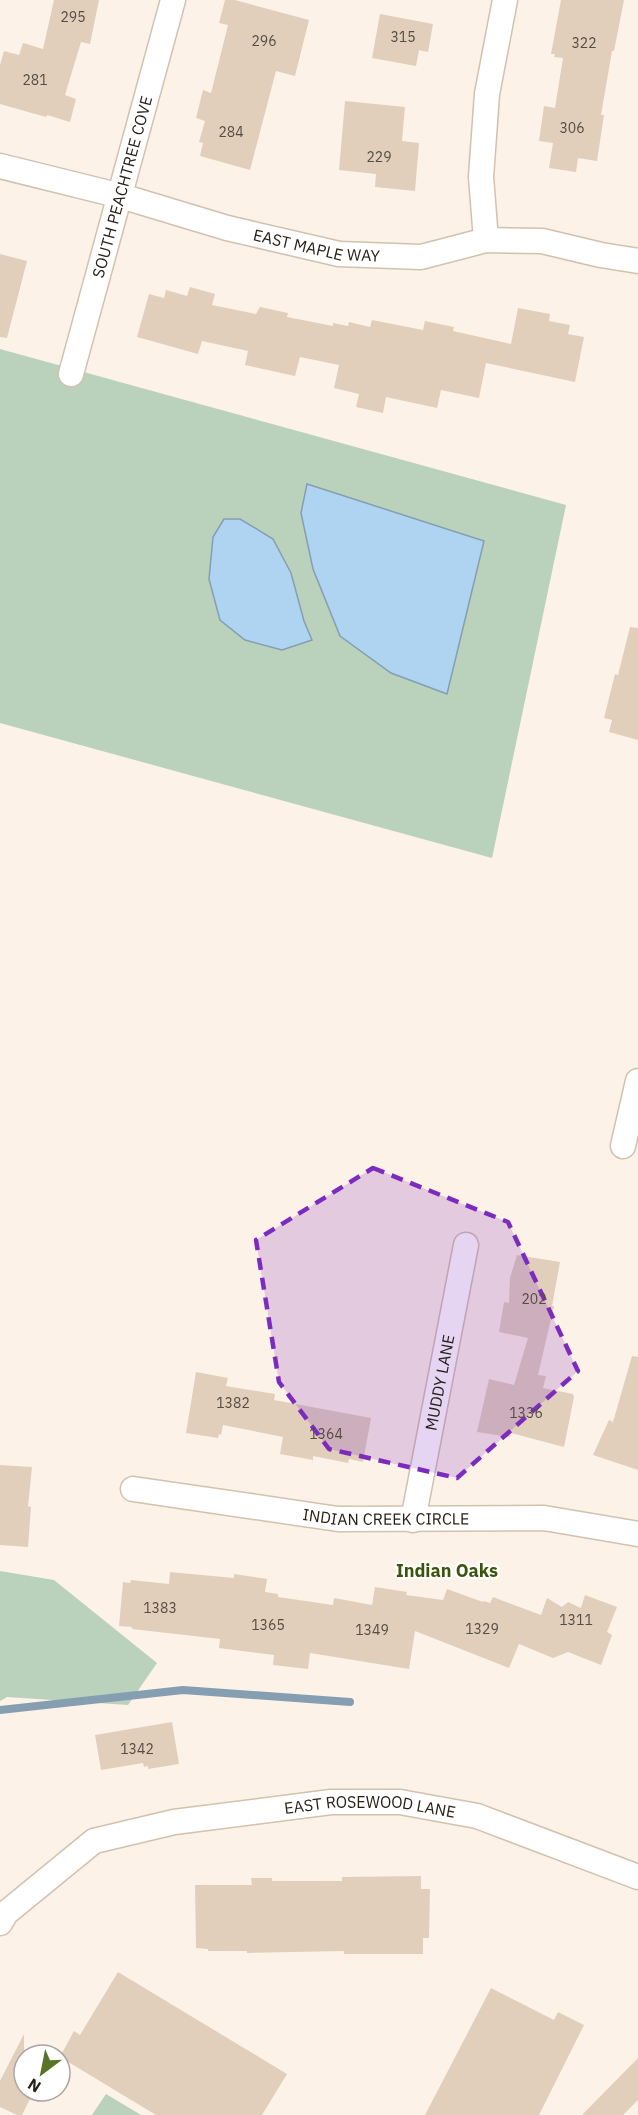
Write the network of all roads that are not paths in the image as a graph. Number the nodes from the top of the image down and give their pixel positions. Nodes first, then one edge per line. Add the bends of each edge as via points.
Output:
1 (173, 0) edge
2 (505, 0) edge
3 (0, 166) edge
4 (121, 196) junction
5 (486, 240) junction
6 (638, 261) edge
7 (71, 374) dead end
8 (638, 1081) edge
9 (623, 1146) dead end
10 (466, 1245) dead end
11 (133, 1489) dead end
12 (413, 1520) junction
13 (638, 1534) edge
14 (638, 1877) edge
15 (0, 1923) edge

1 - 4 street, SOUTH PEACHTREE COVE
2 - 5 street via 487,94 481,177
3 - 4 street, EAST MAPLE WAY
4 - 5 street, EAST MAPLE WAY via 227,228 339,254 421,257
4 - 7 street, SOUTH PEACHTREE COVE
5 - 6 street, EAST MAPLE WAY via 542,240
8 - 9 street
10 - 12 street, MUDDY LANE
11 - 12 street, INDIAN CREEK CIRCLE via 338,1519
12 - 13 street, INDIAN CREEK CIRCLE via 543,1518
14 - 15 street, EAST ROSEWOOD LANE via 477,1816 400,1802 332,1802 174,1822 94,1841 6,1913

